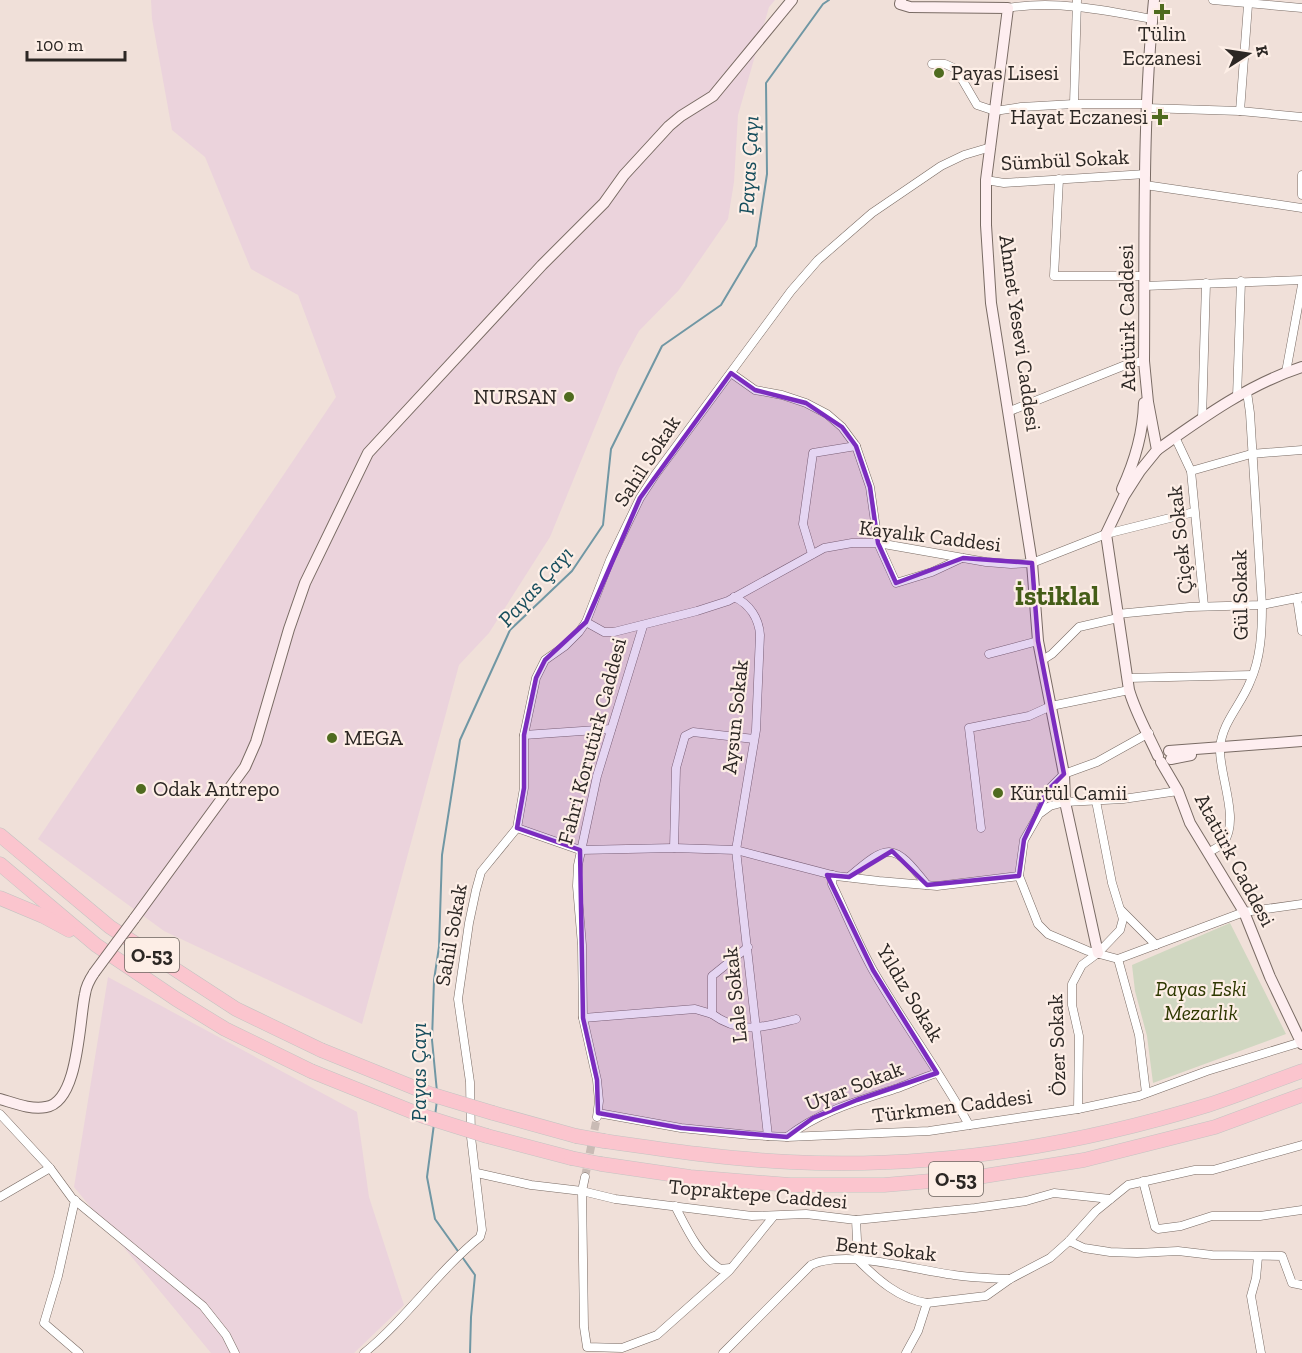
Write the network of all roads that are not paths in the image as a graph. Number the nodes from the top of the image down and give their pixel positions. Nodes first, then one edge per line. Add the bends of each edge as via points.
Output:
1 (792, 0) edge
2 (901, 0) edge
3 (1154, 0) edge
4 (1213, 0) edge
5 (1233, 1) edge
6 (1076, 2) edge
7 (1248, 5) junction
8 (1008, 8) junction
9 (1302, 8) edge
10 (1152, 19) junction
11 (932, 64) dead end
12 (1074, 104) junction
13 (1147, 106) junction
14 (995, 111) junction
15 (1240, 111) junction
16 (1302, 117) edge
17 (991, 147) junction
18 (1302, 175) edge
19 (1059, 179) junction
20 (986, 180) junction
21 (1146, 180) junction
22 (1302, 195) edge
23 (1302, 208) edge
24 (1302, 280) edge
25 (1144, 281) junction
26 (1241, 281) junction
27 (1206, 283) junction
28 (1302, 285) edge
29 (1144, 361) junction
30 (1302, 367) edge
31 (1286, 372) junction
32 (731, 373) junction
33 (1242, 395) junction
34 (1010, 411) junction
35 (1199, 421) junction
36 (1154, 436) junction
37 (1175, 437) junction
38 (1139, 444) junction
39 (856, 446) junction
40 (1302, 450) edge
41 (1155, 453) junction
42 (1251, 454) junction
43 (1191, 471) junction
44 (1194, 512) junction
45 (1106, 534) junction
46 (878, 543) junction
47 (812, 554) junction
48 (963, 558) junction
49 (1032, 563) junction
50 (734, 597) junction
51 (1299, 597) edge
52 (1204, 606) junction
53 (1262, 606) junction
54 (1118, 616) junction
55 (586, 622) junction
56 (643, 626) junction
57 (1302, 631) edge
58 (1038, 641) junction
59 (989, 654) dead end
60 (1041, 661) junction
61 (1252, 675) junction
62 (1128, 678) junction
63 (1129, 690) junction
64 (1051, 706) junction
65 (611, 729) junction
66 (1149, 733) junction
67 (524, 735) junction
68 (754, 739) junction
69 (1302, 741) edge
70 (1220, 748) junction
71 (1166, 757) junction
72 (1064, 774) junction
73 (1178, 791) junction
74 (1096, 801) junction
75 (1065, 802) junction
76 (1039, 814) junction
77 (517, 828) junction
78 (981, 828) dead end
79 (0, 834) edge
80 (674, 848) junction
81 (580, 850) junction
82 (736, 850) junction
83 (1209, 852) junction
84 (0, 864) edge
85 (832, 875) junction
86 (1019, 876) junction
87 (849, 877) junction
88 (927, 885) junction
89 (0, 898) edge
90 (1302, 904) edge
91 (1121, 910) junction
92 (1244, 912) junction
93 (1156, 945) junction
94 (748, 947) junction
95 (1098, 953) junction
96 (1118, 959) junction
97 (176, 999) junction
98 (712, 1014) junction
99 (583, 1018) junction
100 (796, 1019) dead end
101 (757, 1029) junction
102 (1302, 1043) edge
103 (1302, 1071) edge
104 (937, 1073) junction
105 (1146, 1093) junction
106 (1302, 1095) edge
107 (0, 1099) edge
108 (1078, 1108) junction
109 (0, 1114) edge
110 (597, 1115) joint
111 (969, 1125) junction
112 (768, 1136) junction
113 (787, 1137) junction
114 (1302, 1145) edge
115 (51, 1168) junction
116 (477, 1173) junction
117 (585, 1177) tunnel mouth
118 (1143, 1181) junction
119 (582, 1191) junction
120 (0, 1197) edge
121 (1110, 1199) junction
122 (75, 1200) junction
123 (675, 1206) junction
124 (1302, 1210) edge
125 (773, 1217) junction
126 (856, 1220) junction
127 (1070, 1242) junction
128 (1258, 1257) junction
129 (858, 1260) junction
130 (730, 1268) junction
131 (1010, 1279) junction
132 (1302, 1285) edge
133 (927, 1303) junction
134 (587, 1350) edge
135 (79, 1353) edge
136 (235, 1353) edge
137 (364, 1353) edge
138 (723, 1353) edge
139 (906, 1353) edge
140 (1261, 1353) edge

1 - 107 street, bridge via 713,96 669,126 604,203 368,453 305,583 256,742 244,766 94,973 85,992 73,1068 64,1094 45,1108
2 - 8 street via 900,4 910,7
3 - 10 street, Atatürk Caddesi
4 - 5 street
5 - 7 street
6 - 8 street via 1037,2
6 - 10 street
6 - 12 street
7 - 9 street
7 - 15 street
8 - 14 street, Ahmet Yesevi Caddesi
10 - 13 street, Atatürk Caddesi
11 - 14 street via 952,65 977,105
12 - 13 street
12 - 14 street
13 - 15 street
13 - 21 street, Atatürk Caddesi
14 - 17 street, Ahmet Yesevi Caddesi
15 - 16 street
17 - 20 street, Ahmet Yesevi Caddesi
17 - 32 street, Sahil Sokak via 941,166 872,213 818,260
18 - 22 street
19 - 20 street, Sümbül Sokak via 1004,183
19 - 21 street, Sümbül Sokak
19 - 25 street via 1053,276
20 - 34 street, Ahmet Yesevi Caddesi via 991,303
21 - 23 street, Sümbül Sokak
21 - 25 street, Atatürk Caddesi
24 - 26 street
25 - 27 street
25 - 29 street, Atatürk Caddesi
26 - 27 street
26 - 33 street, Gül Sokak
27 - 35 street
28 - 31 street
29 - 34 street
29 - 36 street, Atatürk Caddesi
29 - 38 street
30 - 31 street
31 - 33 street
32 - 39 street via 755,390 783,395 827,414
32 - 55 street, Sahil Sokak via 640,498
33 - 35 street
33 - 42 street, Gül Sokak via 1250,413
34 - 49 street, Ahmet Yesevi Caddesi
35 - 36 street via 1167,435
35 - 37 street
36 - 38 street
36 - 41 street, Atatürk Caddesi
37 - 41 street
37 - 43 street, Çiçek Sokak
38 - 41 street via 1140,457
38 - 45 street
39 - 46 street via 870,487
39 - 47 street via 813,453 803,524
40 - 42 street
41 - 45 street via 1124,496
42 - 43 street
42 - 53 street, Gül Sokak
43 - 44 street, Çiçek Sokak
44 - 45 street, Kayalık Caddesi
44 - 52 street, Çiçek Sokak
45 - 49 street, Kayalık Caddesi
45 - 54 street
46 - 47 street, Kayalık Caddesi via 852,543
46 - 48 street, Kayalık Caddesi
46 - 48 street via 896,583
47 - 50 street, Kayalık Caddesi
48 - 49 street, Kayalık Caddesi
49 - 58 street, Ahmet Yesevi Caddesi
50 - 56 street, Kayalık Caddesi
50 - 68 street, Aysun Sokak via 746,604 759,624
51 - 53 street
51 - 57 street
52 - 53 street
52 - 54 street
53 - 61 street, Gül Sokak via 1262,634
54 - 60 street via 1079,627
54 - 62 street
55 - 56 street, Kayalık Caddesi via 604,632
55 - 67 street, Sahil Sokak via 565,646 545,660 536,678
56 - 65 street, Fahri Korutürk Caddesi
58 - 59 street
58 - 60 street, Ahmet Yesevi Caddesi
60 - 64 street, Ahmet Yesevi Caddesi
61 - 62 street
61 - 70 street, Gül Sokak via 1226,721
62 - 63 street
63 - 64 street
63 - 66 street
64 - 72 street, Ahmet Yesevi Caddesi
64 - 78 street via 1029,716 969,728
65 - 67 street
65 - 81 street, Fahri Korutürk Caddesi
66 - 71 street
66 - 72 street via 1097,762
67 - 77 street, Sahil Sokak via 524,788
68 - 80 street via 693,732 685,736 676,768
68 - 82 street, Aysun Sokak
69 - 70 street
70 - 71 street
70 - 83 street, Gül Sokak via 1230,821 1223,844
71 - 73 street, Atatürk Caddesi
72 - 75 street, Ahmet Yesevi Caddesi
72 - 76 street via 1047,791
73 - 74 street
73 - 83 street, Atatürk Caddesi via 1190,823
74 - 75 street
74 - 91 street
75 - 76 street
75 - 95 street, Ahmet Yesevi Caddesi
76 - 86 street via 1024,840
77 - 81 street
77 - 116 street, Sahil Sokak via 481,872 458,999
79 - 103 highway, O-53, bridge via 110,927 236,1009 321,1050 430,1094 576,1136 693,1154 791,1162 883,1162 975,1154 1090,1135 1208,1105
80 - 81 street
80 - 82 street
81 - 99 street, Fahri Korutürk Caddesi via 577,886
82 - 85 street
82 - 94 street, Lale Sokak
83 - 92 street, Atatürk Caddesi
84 - 97 highway, O-53 via 96,945
85 - 87 street
85 - 104 street, Yıldız Sokak via 832,884 873,970
86 - 88 street
86 - 95 street via 1038,924 1048,934
87 - 88 street
87 - 88 street via 885,851 892,851
89 - 97 highway via 68,930
90 - 92 street
91 - 93 street
91 - 95 street, Özer Sokak via 1122,927
92 - 93 street
92 - 102 street, Atatürk Caddesi
93 - 96 street
94 - 98 street via 712,976
94 - 101 street, Lale Sokak
95 - 96 street
95 - 108 street, Özer Sokak via 1082,965 1072,984 1079,1036
96 - 105 street via 1139,1035
97 - 106 highway, O-53, bridge via 225,1029 310,1071 423,1116 571,1158 690,1177 790,1185 884,1185 978,1177 1084,1160 1215,1127
98 - 99 street via 695,1009
98 - 101 street via 724,1023
99 - 110 street, Fahri Korutürk Caddesi via 597,1080
100 - 101 street
101 - 112 street, Lale Sokak
102 - 105 street, Türkmen Caddesi
104 - 111 street, Yıldız Sokak
104 - 113 street, Uyar Sokak via 813,1118
105 - 108 street, Türkmen Caddesi
108 - 111 street, Türkmen Caddesi
109 - 115 street
110 - 112 street, Türkmen Caddesi
111 - 113 street, Türkmen Caddesi via 929,1131
112 - 113 street, Türkmen Caddesi
114 - 118 street via 1213,1170
115 - 120 street
115 - 122 street
116 - 119 street, Topraktepe Caddesi
116 - 137 street, Sahil Sokak via 480,1237 442,1270
117 - 119 street
118 - 121 street via 1128,1185
118 - 124 street via 1158,1229 1212,1216
119 - 123 street, Topraktepe Caddesi
119 - 134 street
121 - 126 street via 1054,1193 975,1208
121 - 127 street
122 - 135 street via 44,1323
122 - 136 street via 203,1306
123 - 125 street, Topraktepe Caddesi
123 - 130 street via 694,1242 714,1265
125 - 126 street, Topraktepe Caddesi via 806,1214
125 - 130 street
126 - 129 street, Topraktepe Caddesi
127 - 128 street via 1110,1252 1178,1251
127 - 131 street via 1050,1258
128 - 132 street via 1282,1256 1292,1282
128 - 140 street via 1251,1296
129 - 131 street, Bent Sokak
129 - 133 street via 882,1284
129 - 138 street, Bent Sokak via 811,1265
130 - 134 street via 657,1335 622,1348
131 - 133 street via 987,1296
133 - 139 street

